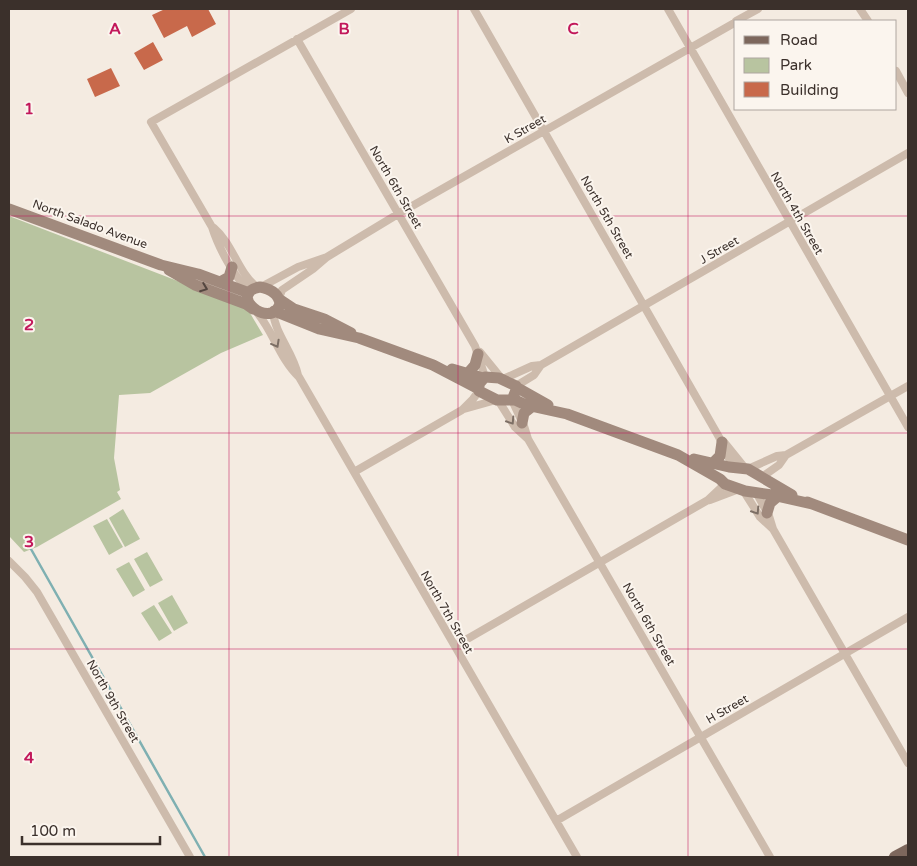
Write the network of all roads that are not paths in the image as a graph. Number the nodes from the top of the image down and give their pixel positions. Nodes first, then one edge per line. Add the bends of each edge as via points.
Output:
1 (351, 9) edge
2 (474, 9) edge
3 (668, 9) edge
4 (758, 9) edge
5 (860, 9) edge
6 (738, 20) edge
7 (867, 20) edge
8 (734, 22) edge
9 (297, 39) junction
10 (690, 48) junction
11 (897, 73) edge
12 (908, 93) edge
13 (545, 131) junction
14 (908, 153) edge
15 (9, 209) edge
16 (398, 214) junction
17 (789, 222) junction
18 (212, 227) junction
19 (327, 257) junction
20 (161, 265) junction
21 (232, 267) junction
22 (220, 282) junction
23 (254, 290) junction
24 (279, 299) junction
25 (645, 305) junction
26 (254, 309) junction
27 (274, 312) junction
28 (359, 338) junction
29 (476, 350) junction
30 (433, 365) junction
31 (541, 365) junction
32 (468, 374) junction
33 (299, 377) junction
34 (484, 377) junction
35 (503, 379) junction
36 (908, 386) edge
37 (516, 387) junction
38 (479, 390) junction
39 (890, 396) junction
40 (498, 400) junction
41 (512, 400) junction
42 (533, 406) junction
43 (462, 410) junction
44 (567, 414) junction
45 (522, 422) junction
46 (908, 428) edge
47 (528, 439) junction
48 (721, 439) junction
49 (678, 455) junction
50 (786, 455) junction
51 (713, 464) junction
52 (739, 468) junction
53 (354, 472) junction
54 (763, 478) junction
55 (724, 482) junction
56 (741, 490) junction
57 (758, 492) junction
58 (778, 496) junction
59 (708, 500) junction
60 (812, 504) junction
61 (767, 512) junction
62 (773, 529) junction
63 (908, 540) edge
64 (9, 561) edge
65 (600, 563) junction
66 (908, 617) edge
67 (455, 646) junction
68 (846, 654) junction
69 (701, 737) junction
70 (908, 763) edge
71 (556, 820) junction
72 (908, 850) edge
73 (190, 857) edge
74 (577, 857) edge
75 (770, 857) edge
76 (895, 857) edge

1 - 9 street
2 - 13 street, North 5th Street
3 - 10 street, North 4th Street
4 - 6 street, K Street
5 - 7 street
8 - 10 street, K Street
9 - 16 street, North 6th Street
9 - 18 street via 151,122
10 - 13 street, K Street
10 - 17 street, North 4th Street
11 - 12 street
13 - 16 street, K Street
13 - 25 street, North 5th Street
14 - 17 street, J Street
15 - 20 main road, North Salado Avenue
16 - 19 street, K Street
16 - 29 street, North 6th Street
17 - 25 street, J Street
17 - 39 street, North 4th Street
18 - 21 street
18 - 23 street via 223,238
19 - 23 street, K Street via 302,265
19 - 24 street, K Street via 282,290
20 - 22 main road, North Salado Avenue
20 -> 26 main road, North Salado Avenue via 195,284
21 - 22 main road via 229,277
21 - 23 street via 242,284
22 - 23 main road, North Salado Avenue
23 - 24 main road via 273,292
23 - 26 main road via 247,300
24 - 27 main road via 279,307
24 - 28 main road
25 - 31 street, J Street
25 - 48 street, North 5th Street
26 - 27 main road
26 -> 33 street, North 7th Street via 286,362
27 - 28 main road via 326,331
27 - 33 street, North 7th Street via 276,325 292,354
28 - 30 main road
29 - 32 main road via 475,365
29 - 34 street, North 6th Street
29 - 35 street, North 6th Street
30 - 32 main road
30 - 38 main road
31 - 35 street, J Street
31 - 37 street, J Street
32 - 34 main road
33 - 53 street, North 7th Street
34 - 35 main road
34 - 38 main road
35 - 37 main road
36 - 39 street
37 - 41 main road
37 - 44 main road
38 - 40 main road
38 - 43 street
39 - 46 street, North 4th Street
39 - 50 street
40 - 41 main road
40 - 43 street
40 -> 47 street via 515,427
41 - 42 main road
41 - 45 street, North 6th Street
42 - 44 main road
42 - 45 main road via 524,413
43 - 53 street
44 - 49 main road
45 - 47 street, North 6th Street
47 - 65 street, North 6th Street
48 - 51 main road via 720,456
48 - 52 street, North 5th Street
49 - 51 main road
49 - 55 main road
50 - 52 street via 777,456 755,468
50 - 54 street
51 - 52 main road
52 - 54 main road
52 - 55 street via 724,474
53 - 67 street, North 7th Street
54 - 57 street
54 - 60 main road
55 - 56 main road
55 - 59 street
56 - 57 main road
56 - 59 street
56 -> 62 street
57 - 58 main road
57 - 61 street
58 - 60 main road
58 - 61 main road via 770,503
59 - 65 street
60 - 63 main road
61 - 62 street
62 - 68 street
64 - 73 street, North 9th Street via 37,592
65 - 67 street
65 - 69 street, North 6th Street
66 - 68 street, H Street
67 - 71 street, North 7th Street
68 - 69 street, H Street
68 - 70 street
69 - 71 street, H Street
69 - 75 street, North 6th Street
71 - 74 street, North 7th Street
72 - 76 main road

